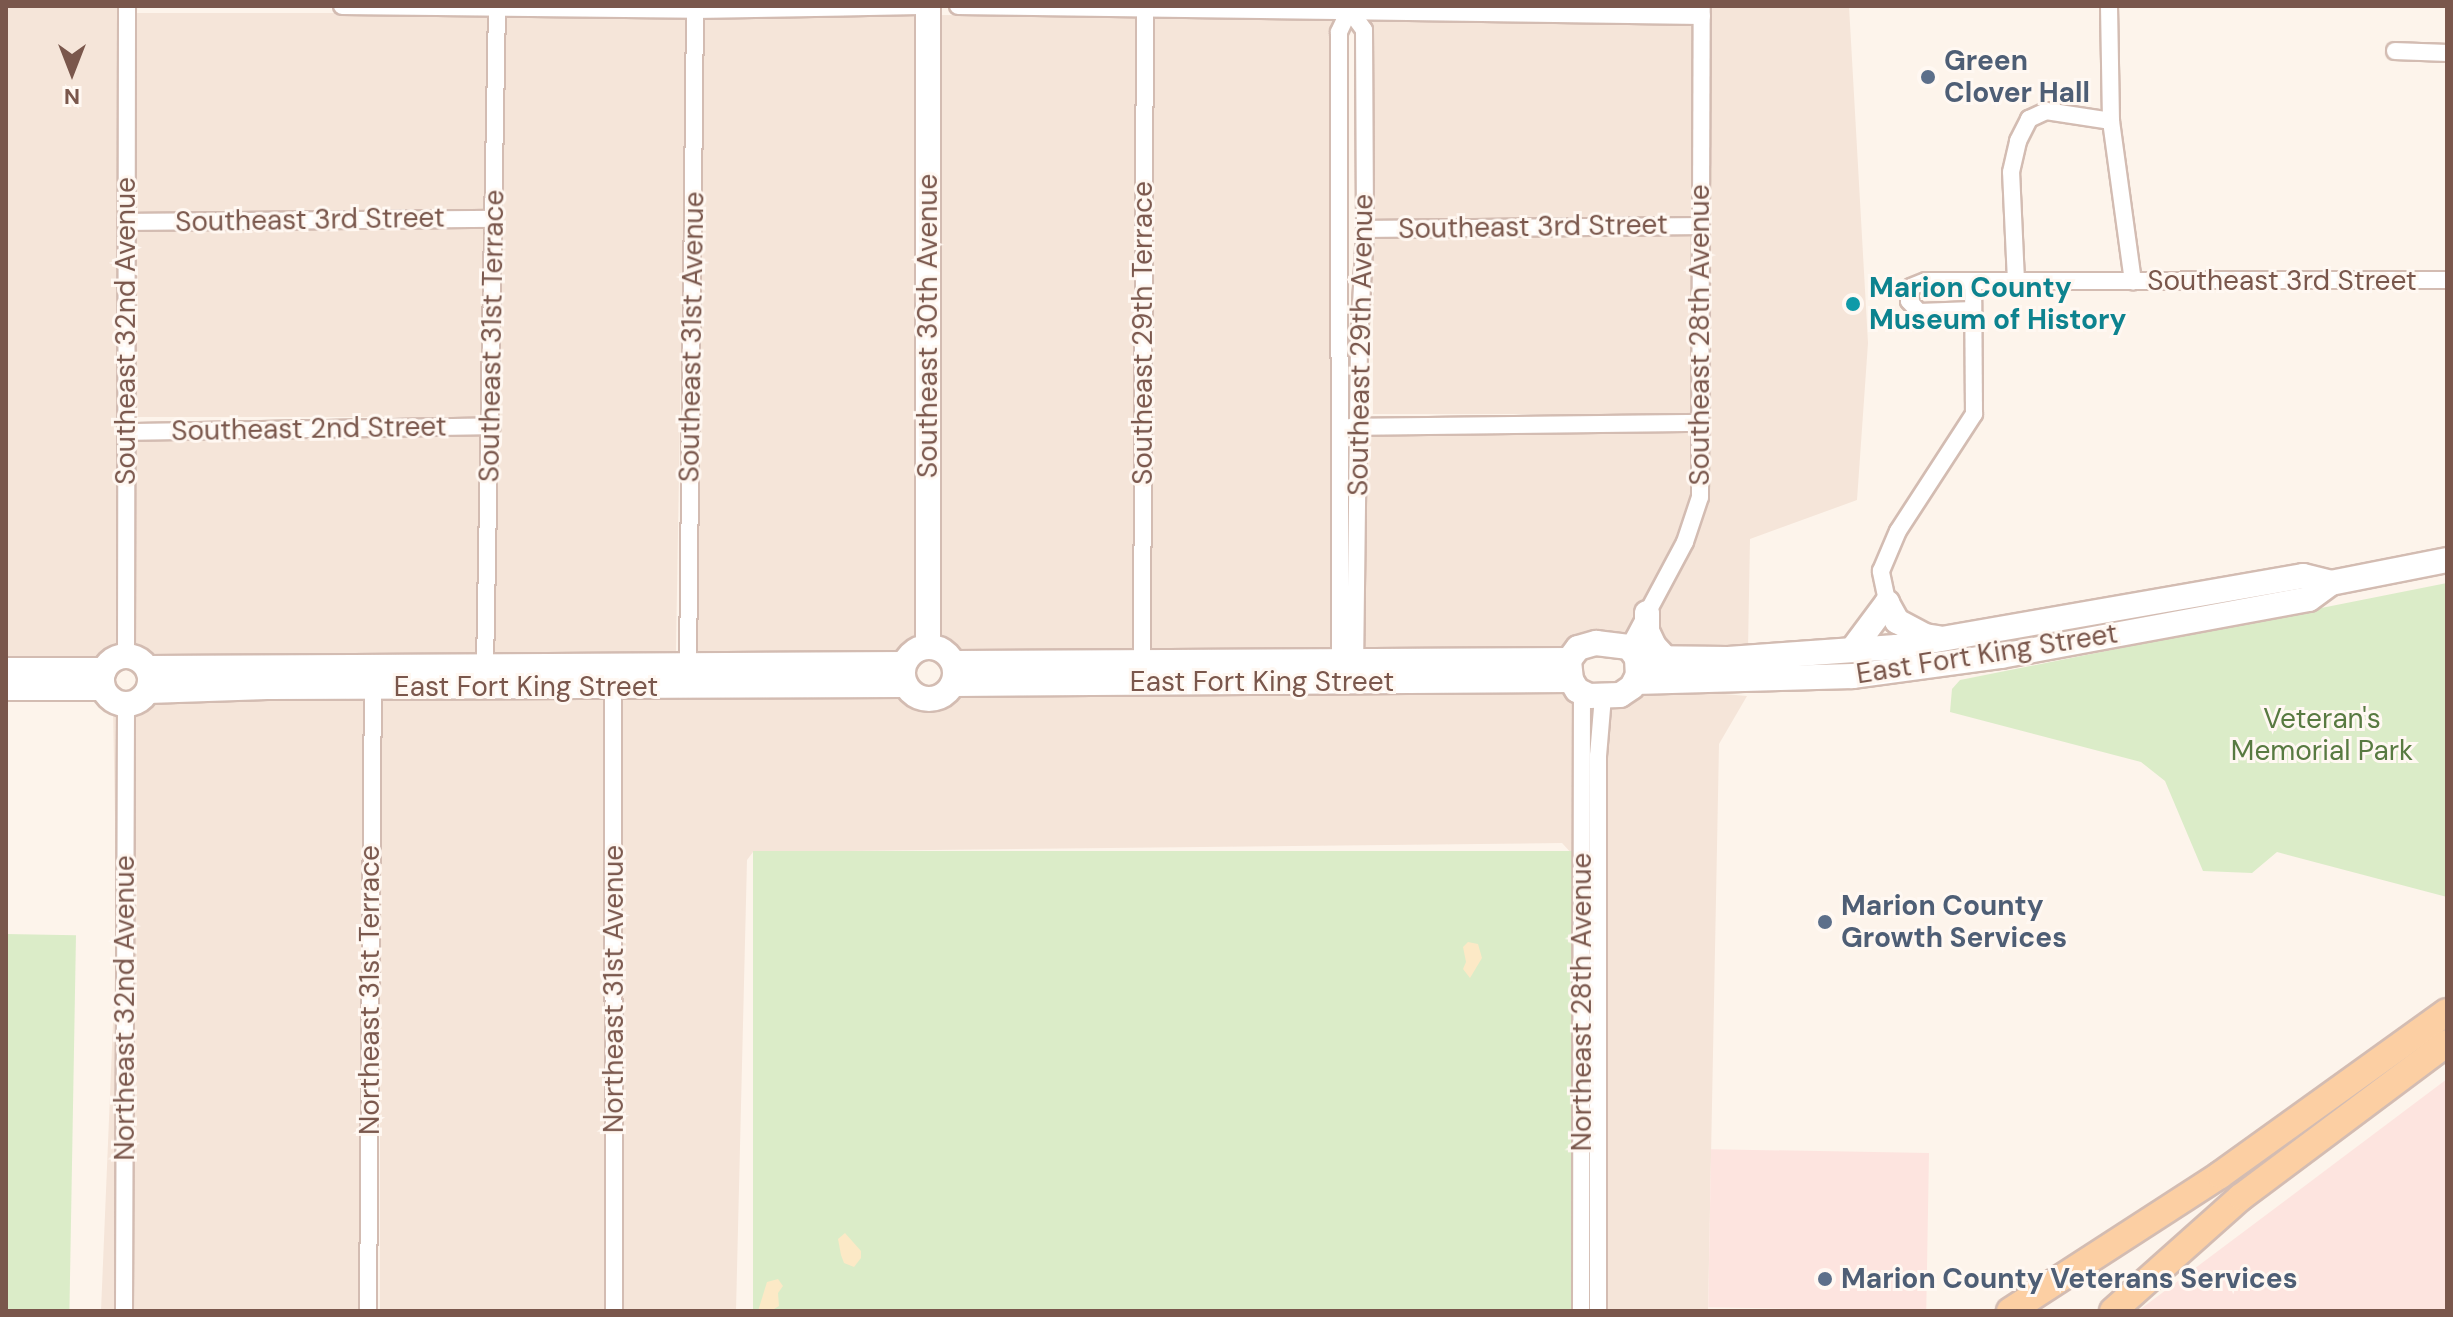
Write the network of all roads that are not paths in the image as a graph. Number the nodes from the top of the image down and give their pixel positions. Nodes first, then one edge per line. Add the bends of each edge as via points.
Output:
1 (127, 6) edge
2 (342, 6) edge
3 (920, 6) edge
4 (928, 6) edge
5 (958, 6) edge
6 (1145, 6) edge
7 (2109, 6) edge
8 (497, 7) edge
9 (695, 8) edge
10 (1351, 9) edge
11 (1702, 11) edge
12 (2395, 51) dead end
13 (2447, 53) edge
14 (2111, 121) junction
15 (493, 219) junction
16 (126, 222) junction
17 (1700, 226) junction
18 (1365, 229) junction
19 (2447, 280) edge
20 (2016, 281) junction
21 (2133, 281) junction
22 (1973, 282) junction
23 (1973, 310) junction
24 (1700, 423) junction
25 (492, 426) junction
26 (1338, 427) junction
27 (1358, 427) junction
28 (126, 432) junction
29 (2447, 560) edge
30 (2331, 583) junction
31 (1887, 603) junction
32 (1647, 613) junction
33 (1947, 639) junction
34 (928, 645) junction
35 (1852, 650) junction
36 (126, 655) junction
37 (1665, 658) junction
38 (1897, 659) junction
39 (1142, 660) junction
40 (1634, 662) junction
41 (485, 667) junction
42 (688, 667) junction
43 (6, 670) edge
44 (1347, 670) junction
45 (954, 674) junction
46 (904, 675) junction
47 (613, 676) junction
48 (373, 678) junction
49 (103, 679) junction
50 (148, 680) junction
51 (1581, 682) junction
52 (6, 688) edge
53 (126, 704) junction
54 (2447, 1012) edge
55 (2447, 1043) edge
56 (124, 1311) edge
57 (368, 1311) edge
58 (614, 1311) edge
59 (1581, 1311) edge
60 (1598, 1311) edge
61 (2010, 1311) edge
62 (2113, 1311) edge

1 - 16 street, Southeast 32nd Avenue
2 - 8 street
3 - 9 street
4 - 34 street, Southeast 30th Avenue
5 - 6 street
6 - 10 street
6 - 39 street, Southeast 29th Terrace
7 - 14 street
8 - 9 street
8 - 15 street, Southeast 31st Terrace
9 - 42 street, Southeast 31st Avenue
10 - 11 street
10 - 18 street, Southeast 29th Avenue via 1364,30
10 - 26 street, Southeast 29th Avenue via 1339,32
11 - 17 street, Southeast 28th Avenue
12 - 13 street
14 - 20 street via 2046,111 2029,119 2011,172
14 - 21 street
15 - 16 street, Southeast 3rd Street
15 - 25 street, Southeast 31st Terrace
16 - 28 street, Southeast 32nd Avenue
17 - 18 street, Southeast 3rd Street
17 - 24 street, Southeast 28th Avenue
18 - 27 street, Southeast 29th Avenue
19 - 21 street, Southeast 3rd Street
20 - 21 street, Southeast 3rd Street
20 - 22 street, Southeast 3rd Street
22 - 23 street
22 - 23 street, Southeast 3rd Street via 1926,281 1911,287 1909,301 1919,312
23 - 31 street via 1974,414 1898,531 1881,571
24 - 27 street
24 - 32 street, Southeast 28th Avenue via 1700,497 1685,542
25 - 28 street, Southeast 2nd Street
25 - 41 street, Southeast 31st Terrace
26 - 27 street
26 - 44 street, Southeast 29th Avenue
27 - 44 street, Southeast 29th Avenue
28 - 36 street, Southeast 32nd Avenue
29 - 30 street, East Fort King Street
30 - 33 street, East Fort King Street via 2303,576
30 - 38 street, East Fort King Street via 2309,599 2001,656
31 - 33 street via 1897,621 1910,629
31 - 35 street
31 - 38 street
32 - 37 street via 1647,631
32 - 40 street, Southeast 28th Avenue
33 - 38 street, East Fort King Street
34 - 45 street via 948,653
34 - 46 street via 909,654
35 - 37 street, East Fort King Street
35 - 38 street, East Fort King Street
36 - 49 street via 109,662
36 - 50 street
37 - 40 street, East Fort King Street
38 - 40 street, East Fort King Street via 1795,679
39 - 44 street, East Fort King Street
39 - 45 street, East Fort King Street
40 - 51 street via 1620,695
40 - 51 street via 1596,643 1578,648
41 - 47 street, East Fort King Street
41 - 48 street, East Fort King Street
42 - 46 street, East Fort King Street
42 - 47 street, East Fort King Street
43 - 49 street
44 - 45 street, East Fort King Street
44 - 51 street, East Fort King Street
45 - 46 street, East Fort King Street via 949,691 930,700 910,693
46 - 47 street, East Fort King Street
47 - 48 street, East Fort King Street
47 - 58 street, Northeast 31st Avenue
48 - 50 street, East Fort King Street
48 - 57 street, Northeast 31st Terrace
49 - 52 street
49 - 53 street via 109,697
50 - 53 street, East Fort King Street
51 - 59 street, Northeast 28th Avenue
51 - 60 street, Northeast 28th Avenue via 1598,756
53 - 56 street, Northeast 32nd Avenue
54 - 61 main road via 2220,1175
55 - 62 main road via 2241,1197

